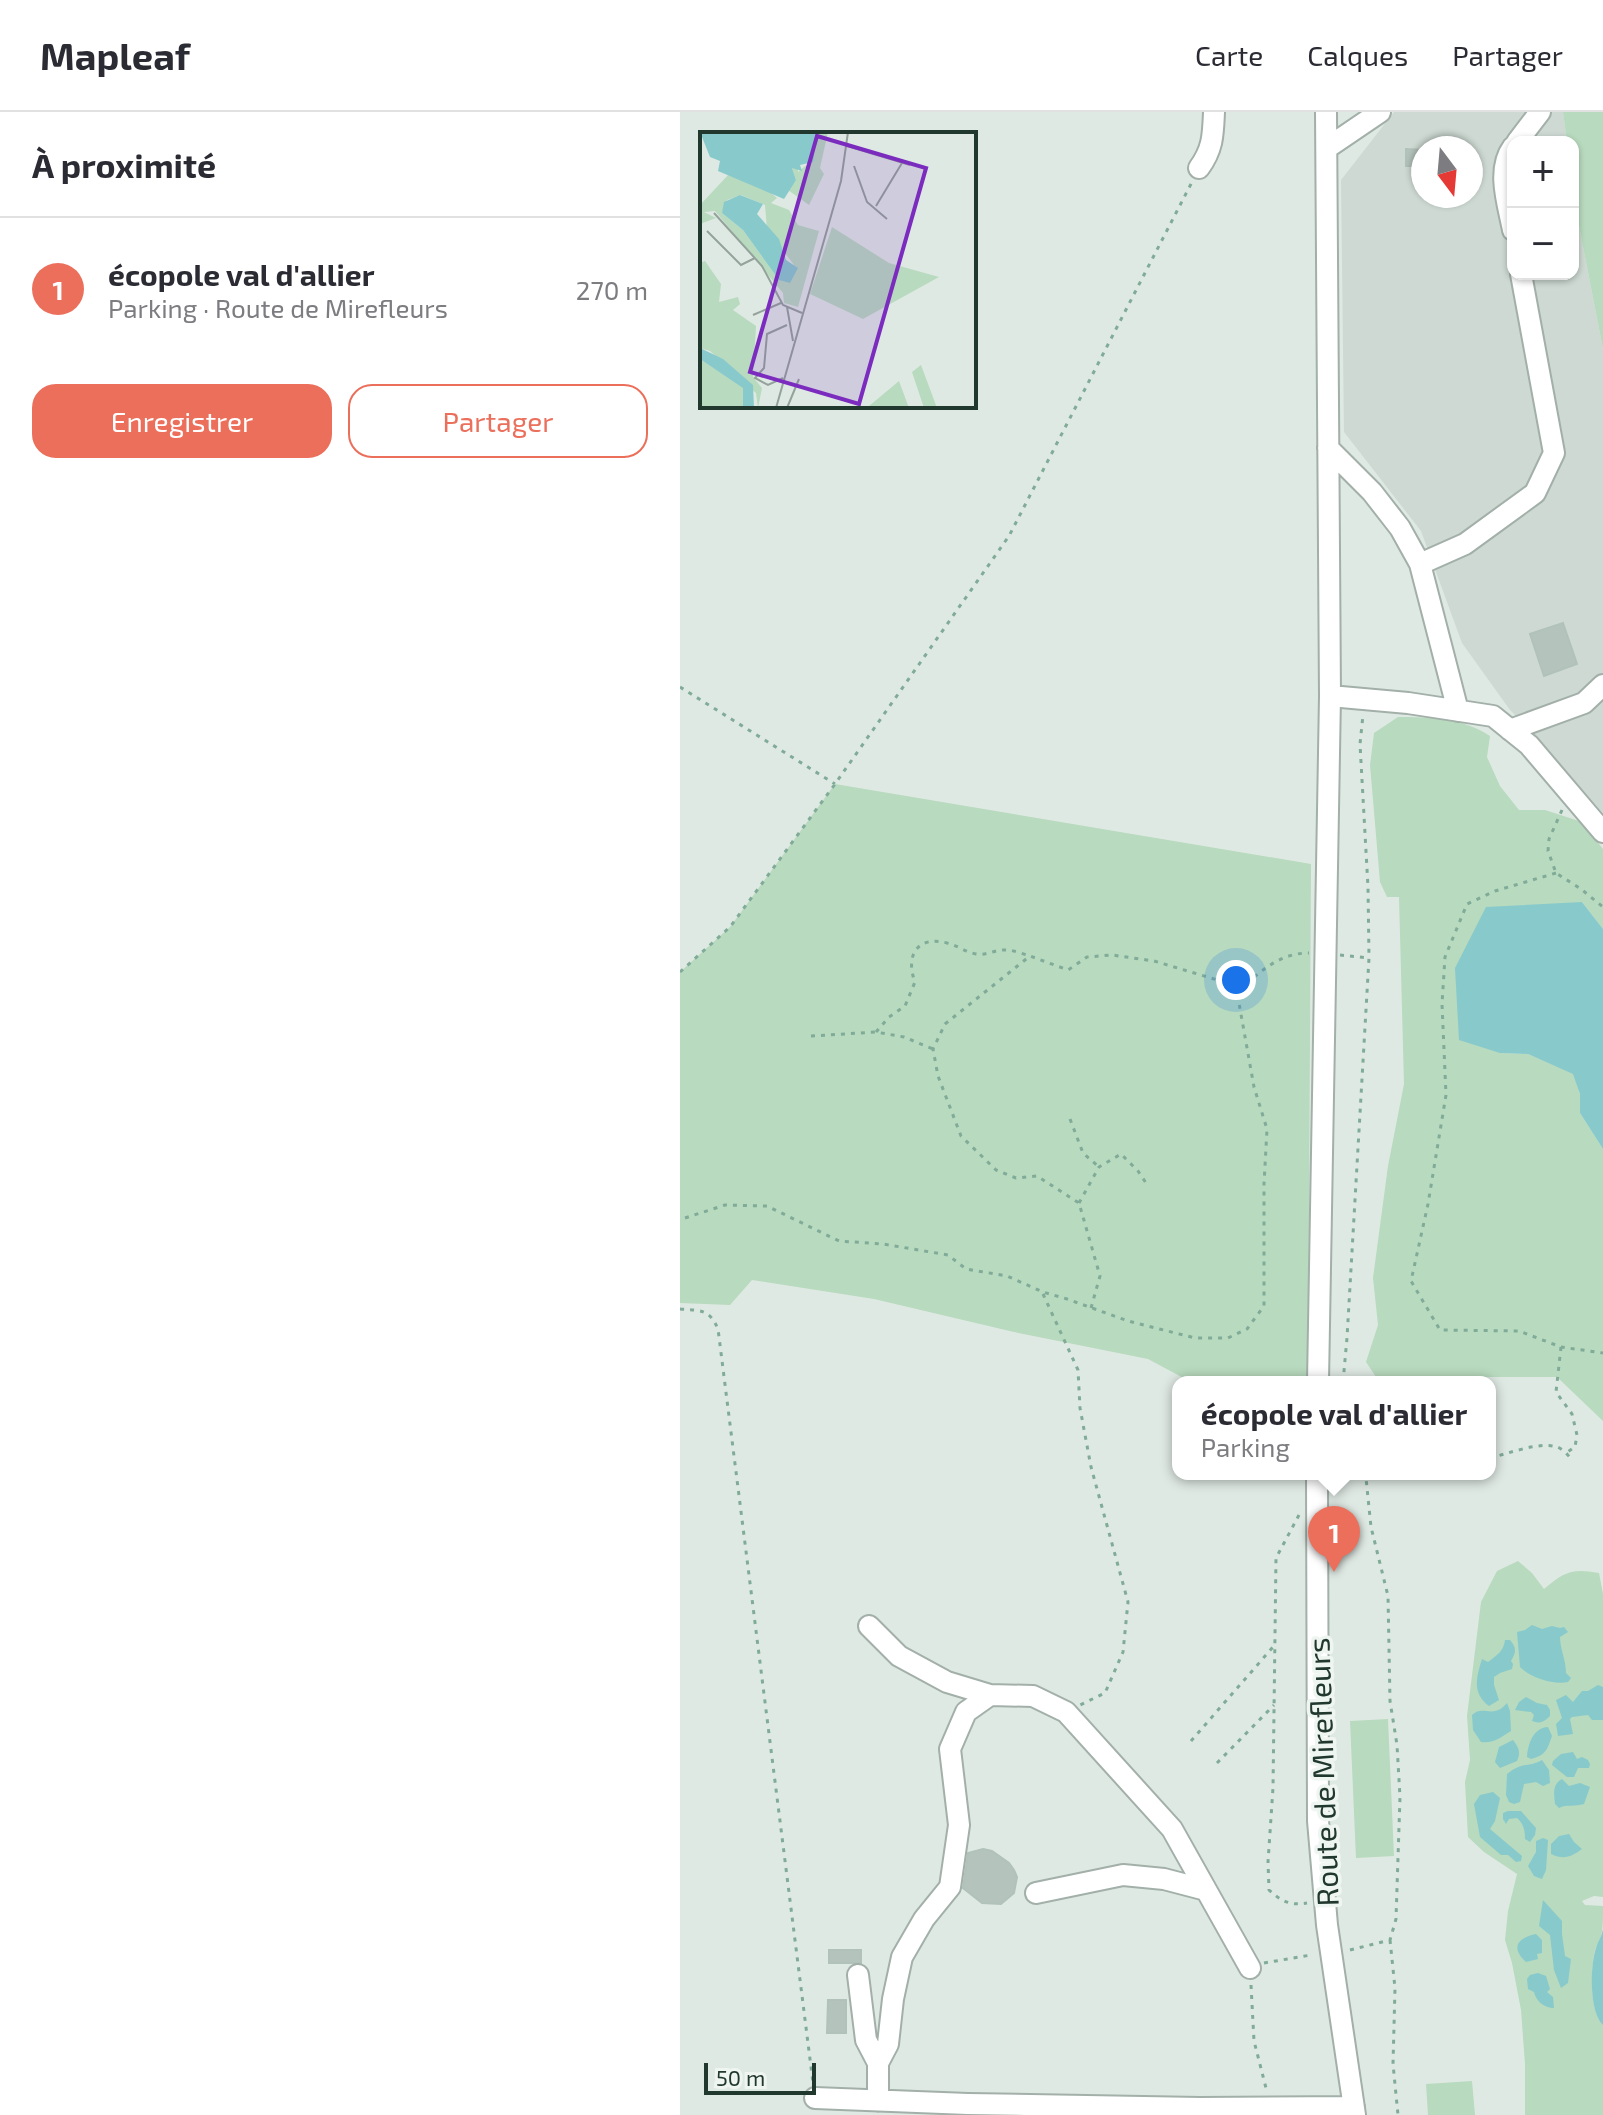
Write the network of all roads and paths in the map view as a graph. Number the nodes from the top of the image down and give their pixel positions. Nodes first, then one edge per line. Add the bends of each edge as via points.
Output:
1 (1214, 112) edge
2 (1326, 112) edge
3 (1380, 112) edge
4 (1540, 112) edge
5 (1522, 136) edge
6 (1327, 148) junction
7 (1507, 160) edge
8 (1199, 168) joint
9 (1507, 196) edge
10 (1522, 280) edge
11 (1328, 448) junction
12 (1420, 564) junction
13 (1603, 685) edge
14 (680, 687) edge
15 (1330, 696) junction
16 (1364, 699) junction
17 (1458, 711) junction
18 (1510, 730) junction
19 (835, 784) junction
20 (1569, 792) junction
21 (1603, 832) edge
22 (1556, 873) junction
23 (1603, 907) edge
24 (1326, 954) junction
25 (1030, 956) junction
26 (1369, 958) junction
27 (680, 972) edge
28 (1237, 992) junction
29 (876, 1032) junction
30 (811, 1036) dead end
31 (933, 1049) junction
32 (1070, 1119) dead end
33 (1099, 1167) junction
34 (1146, 1183) dead end
35 (1079, 1203) junction
36 (685, 1218) dead end
37 (1043, 1292) junction
38 (1091, 1308) junction
39 (680, 1309) edge
40 (1561, 1347) junction
41 (1603, 1353) edge
42 (1318, 1376) edge
43 (1343, 1376) edge
44 (1566, 1453) junction
45 (1496, 1457) edge
46 (1572, 1460) dead end
47 (1317, 1480) edge
48 (1366, 1480) edge
49 (1303, 1509) dead end
50 (869, 1626) dead end
51 (1275, 1646) junction
52 (990, 1695) junction
53 (1274, 1705) junction
54 (1066, 1712) junction
55 (1191, 1741) dead end
56 (1217, 1763) dead end
57 (1206, 1890) junction
58 (1036, 1893) dead end
59 (1325, 1900) junction
60 (1390, 1940) junction
61 (1350, 1950) dead end
62 (1311, 1955) dead end
63 (1250, 1968) junction
64 (858, 1975) dead end
65 (878, 2063) junction
66 (815, 2098) joint
67 (878, 2101) junction
68 (1271, 2108) junction
69 (1355, 2111) edge
70 (1398, 2115) edge

1 - 8 street via 1213,138
2 - 6 street
3 - 6 street
4 - 5 street
6 - 11 street
7 - 9 street
8 - 19 path via 1009,536
10 - 12 street via 1554,453 1535,493 1465,544
11 - 12 street via 1372,492
11 - 15 street
12 - 17 street
13 - 18 street via 1584,703
14 - 19 path
15 - 16 street
15 - 24 street
16 - 17 street
16 - 26 path via 1360,744
17 - 18 street via 1493,716
18 - 20 street
19 - 27 path via 730,927
20 - 21 street
20 - 22 path via 1549,839
22 - 23 path
22 - 40 path via 1467,904 1445,957 1446,1095 1411,1281 1440,1330 1519,1331
24 - 26 path
24 - 28 path via 1299,953 1271,963
24 - 42 street
25 - 28 path via 1068,970 1087,957 1154,961 1221,981
25 - 29 path via 1005,949 980,955 951,943 922,944 912,954 915,982 905,1006
25 - 31 path via 945,1024
26 - 43 path
28 - 38 path via 1267,1129 1264,1306 1247,1329 1228,1338 1195,1338
29 - 30 path
29 - 31 path
31 - 35 path via 961,1136 996,1170 1016,1178 1037,1176
32 - 33 path via 1083,1153
33 - 34 path via 1121,1154
33 - 35 path
35 - 38 path via 1100,1276
36 - 37 path via 725,1205 767,1206 839,1241 948,1255 966,1269 1007,1276
37 - 38 path
37 - 54 path via 1078,1370 1091,1467 1128,1602 1123,1652 1105,1693
39 - 66 path via 705,1312 718,1329
40 - 41 path
40 - 44 path via 1556,1392 1572,1414 1577,1435 1575,1447
44 - 45 path via 1544,1446
44 - 46 path
47 - 59 street, Route de Mirefleurs via 1318,1821
48 - 60 path via 1388,1596 1390,1701 1400,1797 1396,1919
49 - 51 path via 1276,1558
50 - 52 street via 899,1656 947,1682
51 - 53 path
51 - 55 path
52 - 54 street via 1033,1696
52 - 65 street via 966,1712 950,1749 959,1825 950,1887 902,1957 888,2044
53 - 56 path
53 - 59 path via 1269,1890 1297,1905
54 - 57 street via 1172,1829
57 - 58 street via 1123,1875
57 - 63 street
59 - 69 street, Route de Mirefleurs
60 - 61 path
60 - 70 path
62 - 63 path
63 - 68 path via 1254,2041
64 - 65 street via 866,2040
65 - 67 street
66 - 67 street
67 - 68 street
68 - 69 street

